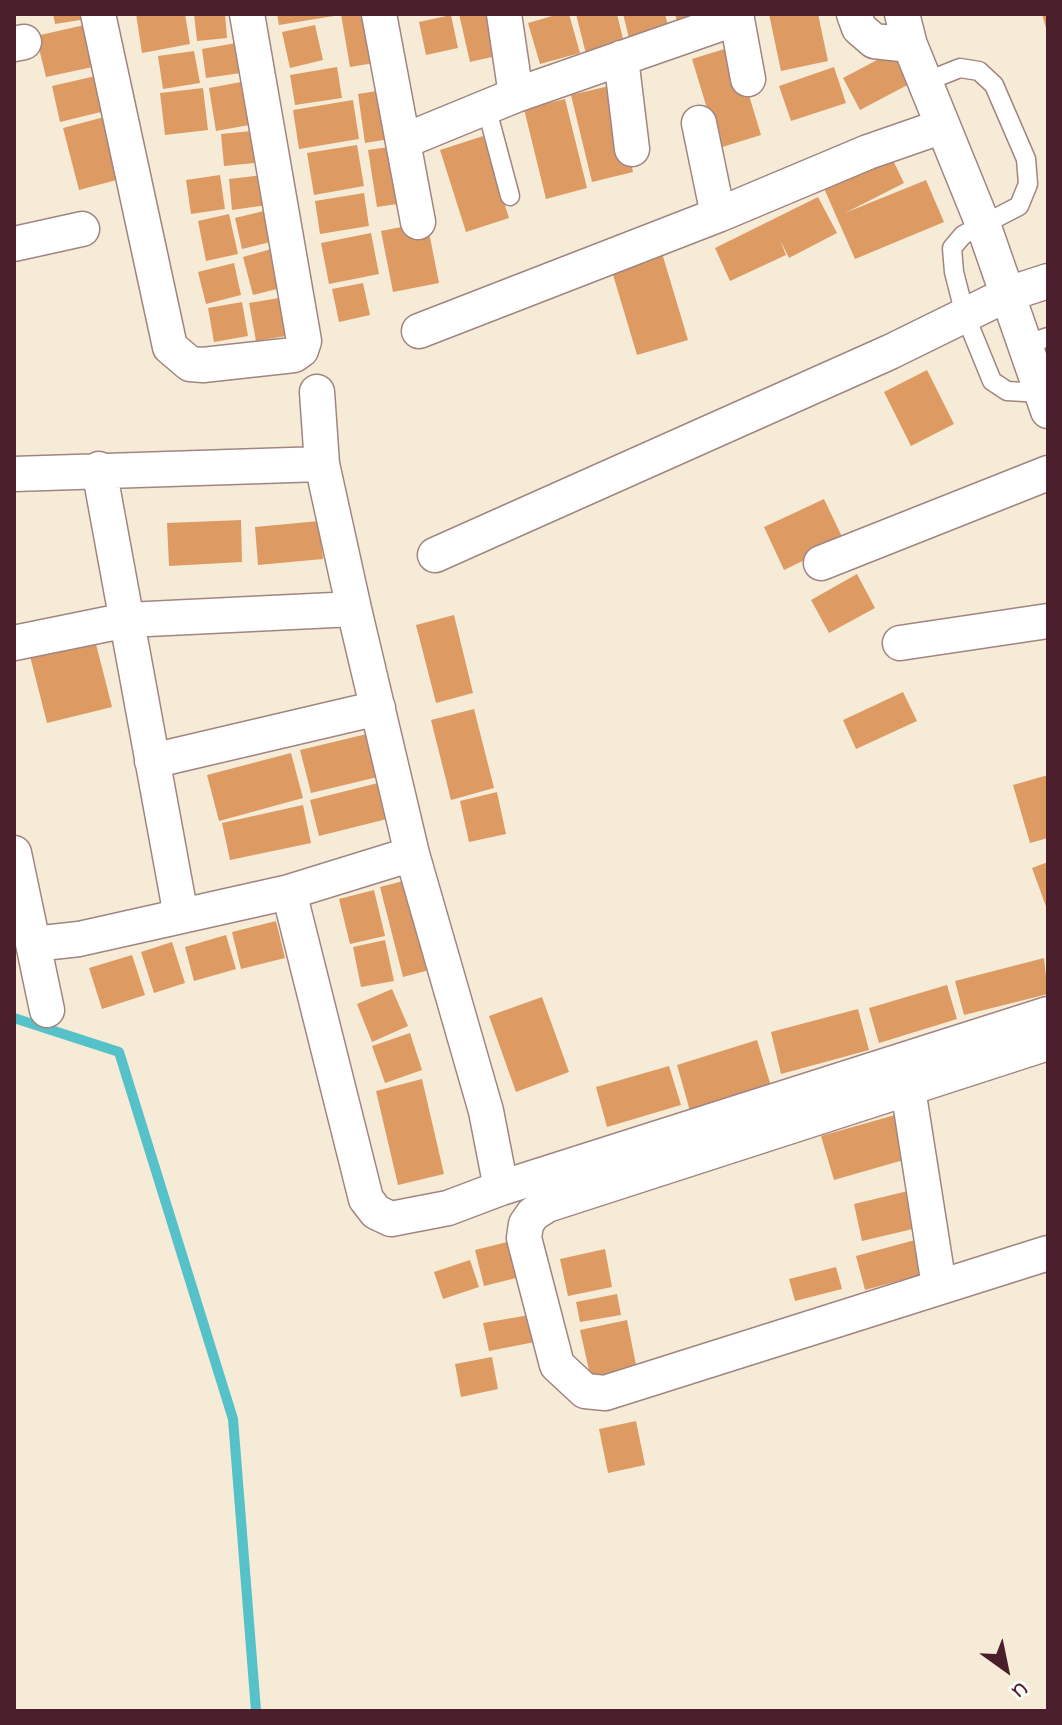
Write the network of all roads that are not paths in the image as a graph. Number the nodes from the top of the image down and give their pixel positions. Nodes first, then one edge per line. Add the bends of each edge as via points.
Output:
1 (98, 14) edge
2 (247, 14) edge
3 (379, 14) edge
4 (504, 14) edge
5 (854, 14) edge
6 (736, 16) edge
7 (906, 30) edge
8 (621, 58) junction
9 (748, 79) dead end
10 (925, 82) junction
11 (501, 102) junction
12 (699, 123) dead end
13 (943, 126) junction
14 (404, 141) junction
15 (632, 149) dead end
16 (510, 196) dead end
17 (718, 215) junction
18 (418, 222) dead end
19 (984, 227) junction
20 (82, 229) dead end
21 (14, 244) edge
22 (1048, 281) edge
23 (1008, 294) junction
24 (965, 315) junction
25 (419, 331) dead end
26 (1036, 341) edge
27 (317, 392) dead end
28 (1045, 402) edge
29 (322, 464) junction
30 (99, 469) junction
31 (1048, 473) edge
32 (14, 474) edge
33 (435, 555) dead end
34 (821, 563) dead end
35 (354, 609) junction
36 (127, 620) junction
37 (1048, 621) edge
38 (14, 643) edge
39 (900, 643) dead end
40 (378, 708) junction
41 (152, 761) junction
42 (14, 853) edge
43 (412, 854) junction
44 (289, 892) junction
45 (181, 916) junction
46 (34, 944) junction
47 (47, 1010) dead end
48 (1048, 1014) edge
49 (1048, 1043) edge
50 (908, 1089) junction
51 (501, 1188) junction
52 (1048, 1253) edge
53 (939, 1286) junction

1 - 2 street via 170,347 190,364 203,365 294,355 304,341
3 - 14 street
4 - 11 street
5 - 7 street via 859,28 874,41
6 - 8 street
6 - 9 street
7 - 10 street
8 - 11 street
8 - 15 street
10 - 13 street
10 - 19 lane via 960,68 979,71 994,85 1026,159 1028,184 1019,206
11 - 14 street
11 - 16 lane
12 - 17 street
13 - 17 street
13 - 19 street
14 - 18 street
17 - 25 street
19 - 23 street
19 - 24 lane via 963,235 952,248
20 - 21 street
22 - 23 street
23 - 24 street
23 - 26 street
24 - 28 lane via 992,381
24 - 33 street
26 - 28 street
27 - 29 street
29 - 30 street
29 - 35 street
30 - 32 street
30 - 36 street
31 - 34 street
35 - 36 street
35 - 40 street
36 - 38 street
36 - 41 street
37 - 39 street
40 - 41 street
40 - 43 street
41 - 45 street
42 - 46 street
43 - 44 street
43 - 51 street via 486,1111
44 - 45 street
44 - 51 street via 366,1199 376,1212 406,1218
45 - 46 street
46 - 47 street
48 - 51 street
49 - 50 street
50 - 53 street
50 - 53 street via 547,1205 526,1224 524,1238 557,1365 585,1391 622,1388
52 - 53 street

